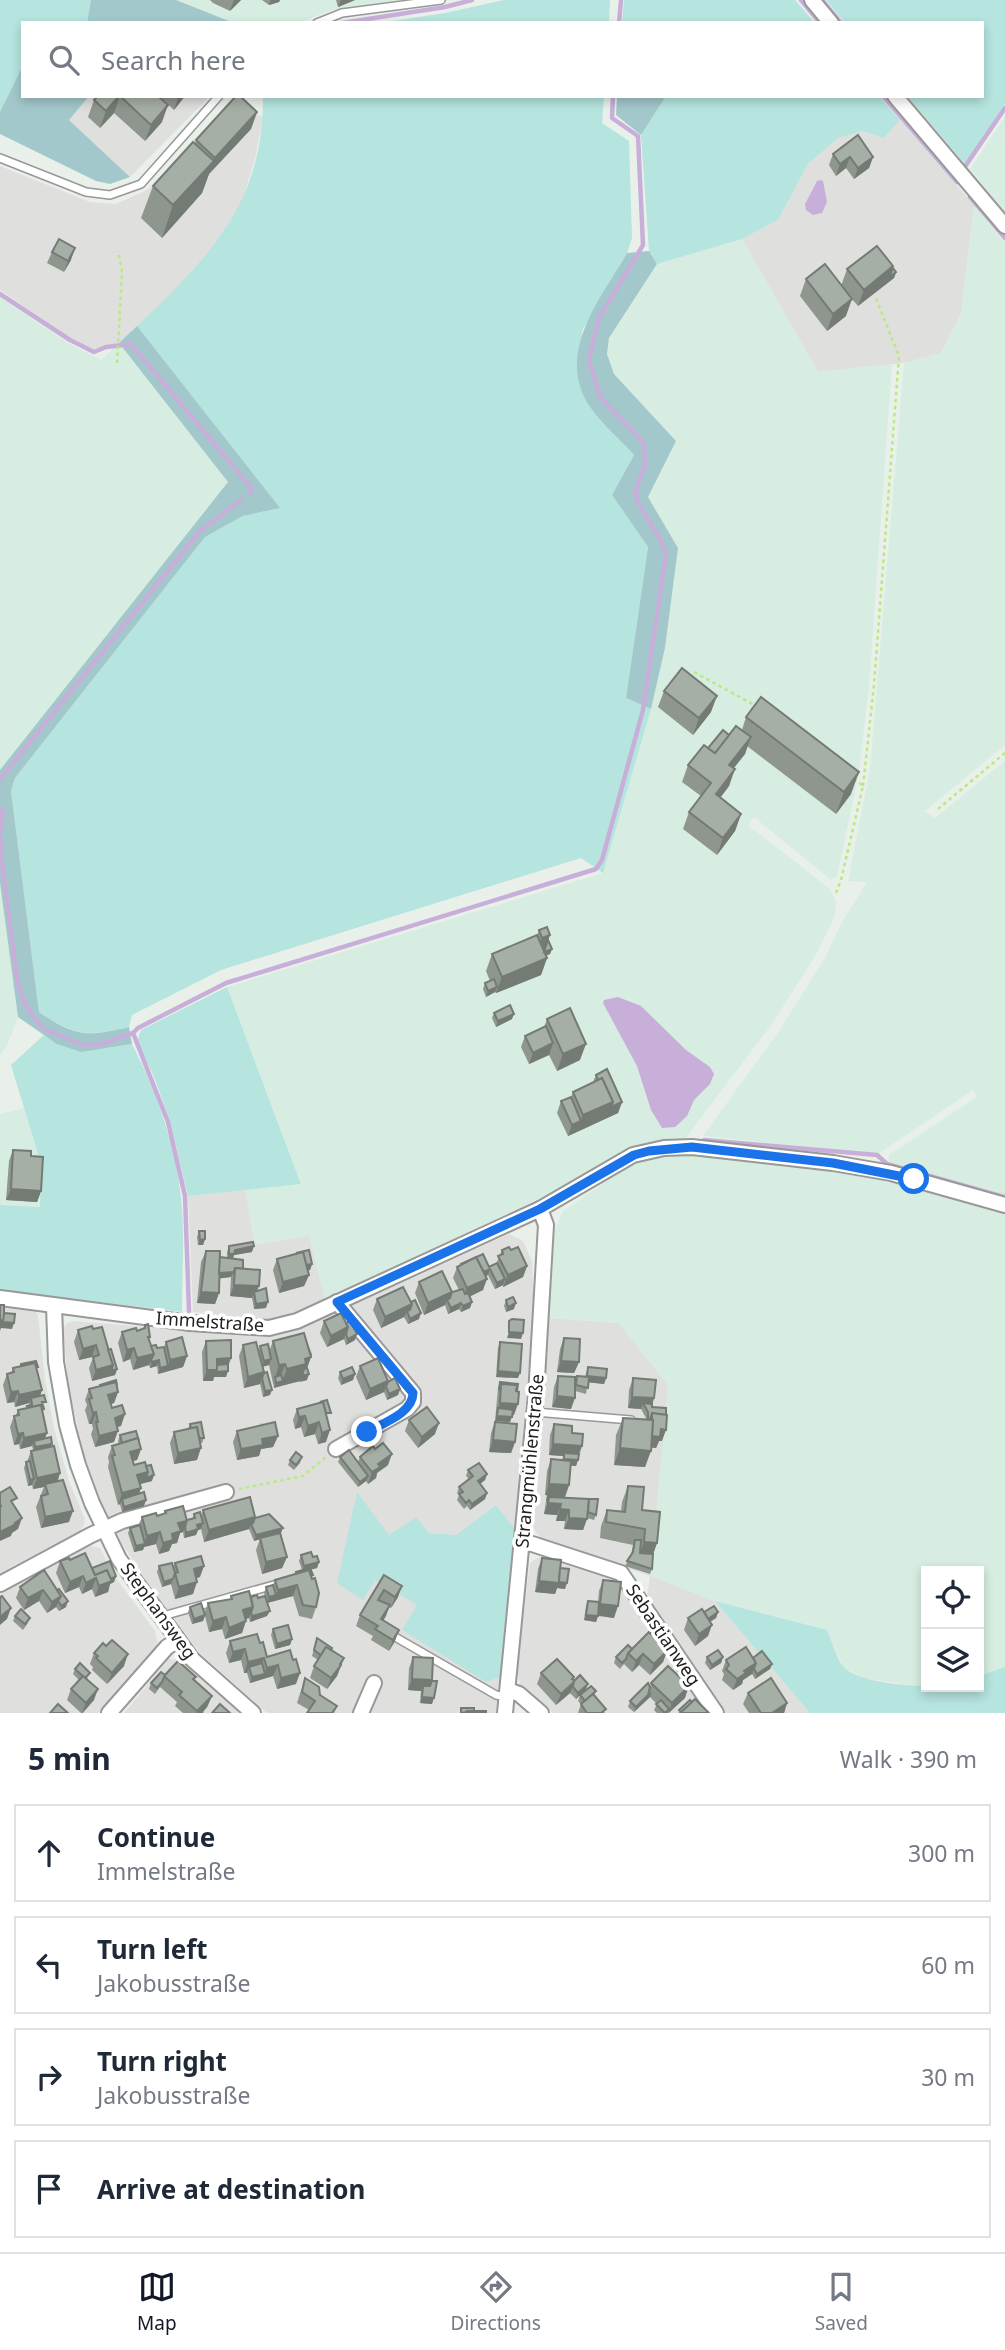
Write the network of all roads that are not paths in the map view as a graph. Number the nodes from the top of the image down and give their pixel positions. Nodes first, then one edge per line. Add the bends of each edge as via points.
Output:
1 (441, 0) edge
2 (812, 0) edge
3 (322, 21) edge
4 (829, 21) edge
5 (217, 98) edge
6 (897, 98) edge
7 (0, 158) edge
8 (1005, 226) edge
9 (1005, 1205) edge
10 (540, 1209) junction
11 (0, 1298) edge
12 (337, 1302) junction
13 (54, 1306) junction
14 (534, 1412) junction
15 (642, 1421) edge
16 (336, 1448) road end
17 (226, 1492) road end
18 (105, 1529) junction
19 (523, 1541) junction
20 (285, 1582) edge
21 (0, 1584) edge
22 (162, 1619) junction
23 (387, 1632) edge
24 (178, 1640) junction
25 (374, 1683) dead end
26 (508, 1694) junction
27 (109, 1713) edge
28 (253, 1713) edge
29 (361, 1713) edge
30 (505, 1713) edge
31 (541, 1713) edge
32 (716, 1713) edge

1 - 3 lane via 342,13
2 - 4 street
5 - 7 lane via 141,184 110,195 86,192
6 - 8 street
9 - 10 street, Immelstraße via 891,1173 692,1147 634,1155
10 - 12 street, Immelstraße
10 - 14 street, Strangmühlenstraße via 545,1226
11 - 13 street, Immelstraße
12 - 13 street, Immelstraße via 269,1328
12 - 16 street via 413,1393 413,1402
13 - 18 street, Stephansweg via 56,1362 67,1425
14 - 15 lane
14 - 19 street, Strangmühlenstraße
17 - 18 street
18 - 21 street
18 - 22 street, Stephansweg via 119,1559
19 - 26 street, Strangmühlenstraße
19 - 32 street, Sebastianweg via 621,1573
20 - 22 lane
22 - 24 street, Stephansweg
23 - 26 lane via 496,1695
24 - 27 street
24 - 28 street, Stephansweg via 192,1660
25 - 29 street
26 - 30 street, Strangmühlenstraße
26 - 31 street via 519,1694

